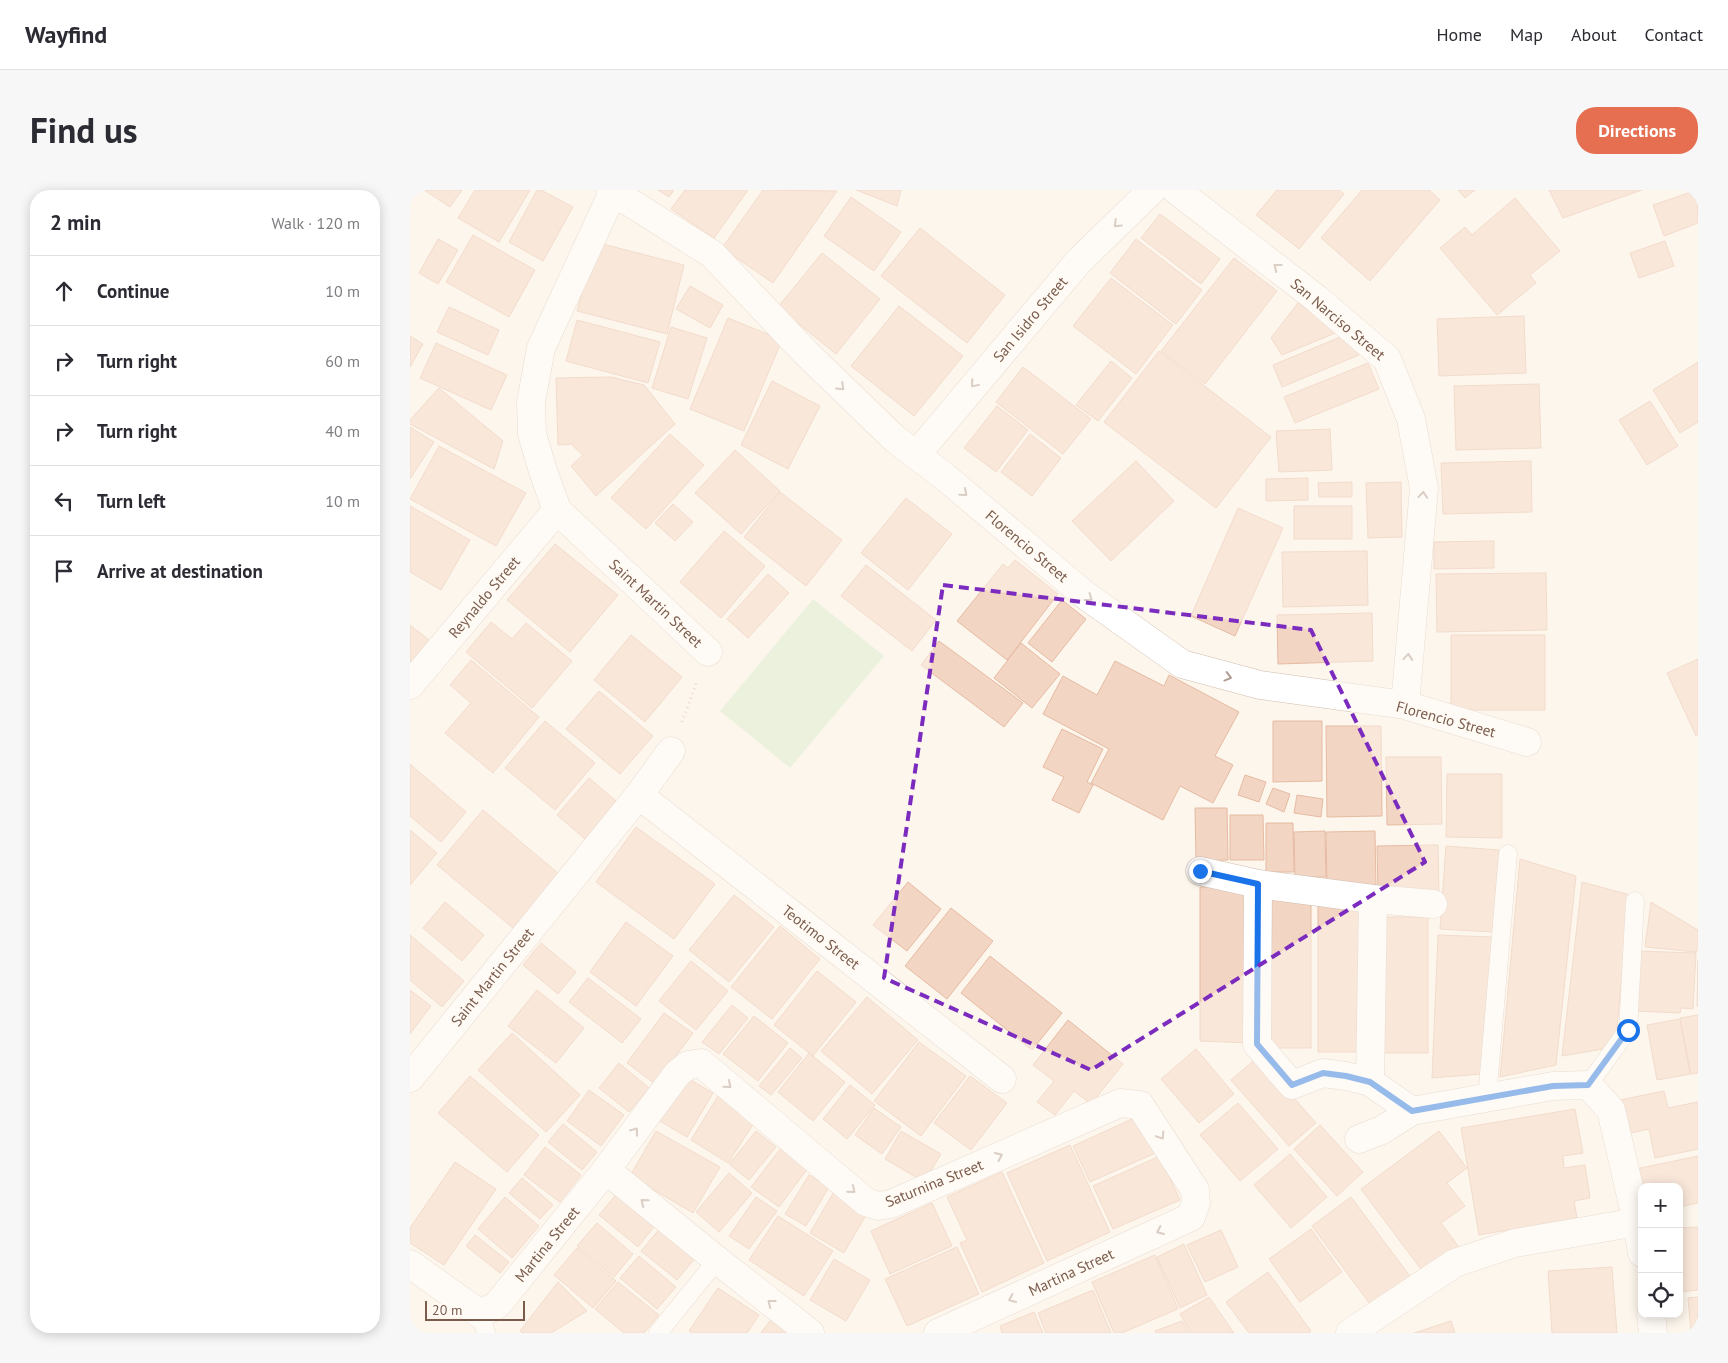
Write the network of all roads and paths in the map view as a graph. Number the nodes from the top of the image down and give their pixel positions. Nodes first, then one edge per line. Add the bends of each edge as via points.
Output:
1 (1152, 190) edge
2 (1176, 190) edge
3 (612, 191) edge
4 (916, 455) junction
5 (557, 510) junction
6 (708, 652) joint
7 (410, 685) edge
8 (1405, 705) junction
9 (1527, 742) dead end
10 (671, 750) joint
11 (639, 795) junction
12 (1508, 854) dead end
13 (1200, 871) dead end
14 (1258, 884) junction
15 (1373, 899) junction
16 (1635, 901) dead end
17 (1433, 904) dead end
18 (688, 1065) joint
19 (410, 1078) edge
20 (1002, 1079) dead end
21 (1370, 1082) junction
22 (1588, 1085) junction
23 (1487, 1098) junction
24 (1412, 1111) junction
25 (1360, 1139) dead end
26 (606, 1170) junction
27 (1196, 1203) joint
28 (1637, 1222) junction
29 (1638, 1228) edge
30 (717, 1260) junction
31 (410, 1264) edge
32 (1651, 1318) edge
33 (483, 1324) edge
34 (658, 1333) edge
35 (810, 1333) edge
36 (938, 1333) edge
37 (1350, 1333) edge
38 (1653, 1333) edge

1 -> 4 street, San Isidro Street via 1079,261
8 -> 2 street, San Narciso Street via 1424,488 1411,418 1387,359 1317,299
3 -> 4 street, Florencio Street via 712,254 806,353 895,439
3 - 5 street, Saint Martin Street via 541,348 531,402 532,434
4 -> 8 street, Florencio Street via 1085,595 1182,664 1260,685
5 - 6 street, Saint Martin Street
5 - 7 street, Reynaldo Street
6 - 10 path, Saint Martin Street
8 - 9 street, Florencio Street
10 - 11 street, Saint Martin Street
11 - 19 street, Saint Martin Street
11 - 20 street, Teotimo Street
12 - 23 lane
13 - 14 street
14 - 15 street
14 - 21 street via 1257,1044 1292,1085 1323,1073
15 - 17 street
15 - 21 street
16 - 22 lane via 1628,1030
26 -> 18 street, Martina Street via 677,1074
18 -> 27 street, Saturnina Street via 701,1063 866,1202 878,1206 891,1204 1120,1102 1140,1105 1195,1190
21 - 24 street
22 - 23 street via 1553,1086
22 - 28 street via 1611,1110
23 - 24 street
24 - 25 street via 1382,1130
30 -> 26 street
26 - 33 street, Martina Street
27 -> 36 street, Martina Street via 1190,1217
28 - 29 street
28 - 37 street via 1515,1243 1455,1263
30 - 34 lane
35 -> 30 street
31 - 33 street, Martina Street
32 - 38 street

